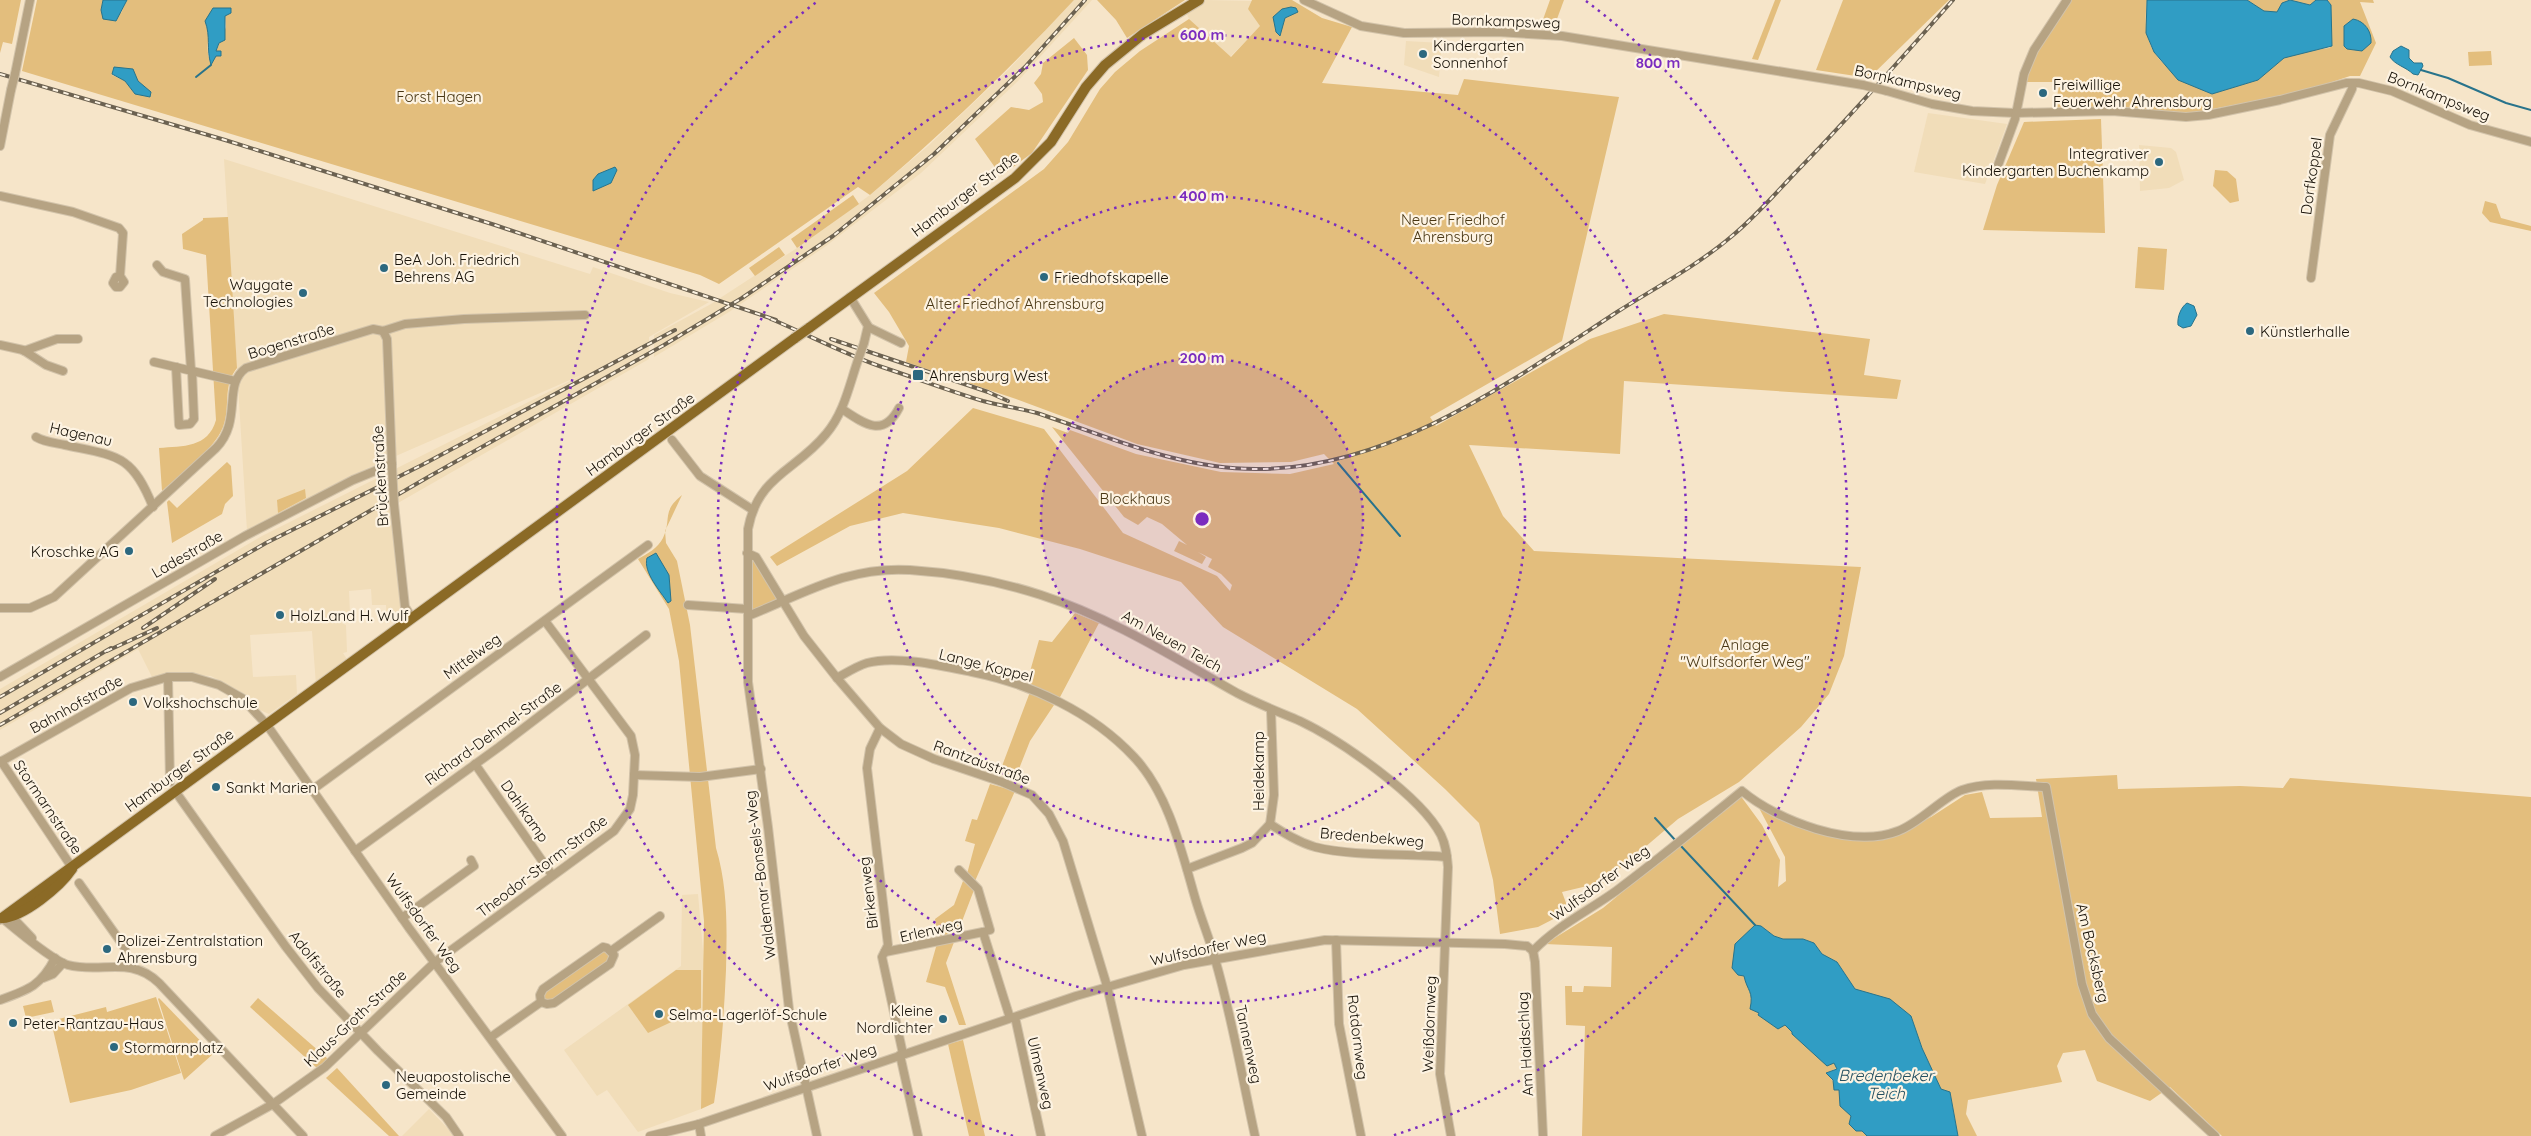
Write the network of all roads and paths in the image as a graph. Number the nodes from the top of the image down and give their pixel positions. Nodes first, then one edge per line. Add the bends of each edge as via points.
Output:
1 (30, 0) edge
2 (1199, 0) edge
3 (1304, 0) edge
4 (2067, 0) edge
5 (2353, 82) junction
6 (2015, 113) junction
7 (2531, 142) edge
8 (0, 146) edge
9 (1996, 168) dead end
10 (0, 196) edge
11 (157, 265) dead end
12 (120, 276) dead end
13 (2311, 278) dead end
14 (850, 297) junction
15 (585, 315) dead end
16 (868, 327) junction
17 (383, 332) junction
18 (78, 339) dead end
19 (901, 343) dead end
20 (0, 345) edge
21 (24, 351) junction
22 (154, 362) dead end
23 (176, 367) junction
24 (63, 371) dead end
25 (191, 371) junction
26 (235, 381) junction
27 (899, 408) dead end
28 (842, 409) junction
29 (36, 437) dead end
30 (672, 440) dead end
31 (392, 466) junction
32 (153, 506) junction
33 (753, 510) junction
34 (648, 545) dead end
35 (748, 553) junction
36 (783, 602) junction
37 (688, 605) dead end
38 (0, 608) edge
39 (747, 613) junction
40 (412, 618) junction
41 (545, 621) junction
42 (646, 635) dead end
43 (0, 677) edge
44 (168, 677) junction
45 (837, 678) junction
46 (590, 679) junction
47 (1271, 710) junction
48 (267, 725) junction
49 (880, 728) junction
50 (1, 761) edge
51 (475, 764) junction
52 (761, 769) junction
53 (634, 775) junction
54 (172, 787) junction
55 (312, 790) junction
56 (1742, 791) joint
57 (1270, 824) junction
58 (355, 851) junction
59 (1447, 857) junction
60 (471, 860) dead end
61 (73, 869) junction
62 (1187, 869) junction
63 (959, 870) dead end
64 (552, 874) junction
65 (79, 883) dead end
66 (4, 915) edge
67 (660, 916) dead end
68 (402, 918) junction
69 (983, 932) junction
70 (1336, 940) junction
71 (1446, 942) junction
72 (611, 951) junction
73 (1533, 951) junction
74 (885, 952) junction
75 (1215, 958) junction
76 (59, 961) junction
77 (435, 962) junction
78 (126, 966) junction
79 (1107, 986) junction
80 (0, 1000) edge
81 (541, 1002) junction
82 (1012, 1018) junction
83 (360, 1032) junction
84 (491, 1037) junction
85 (901, 1054) junction
86 (806, 1086) junction
87 (274, 1104) junction
88 (699, 1124) junction
89 (215, 1136) edge
90 (303, 1136) edge
91 (459, 1136) edge
92 (562, 1136) edge
93 (650, 1136) edge
94 (701, 1136) edge
95 (817, 1136) edge
96 (918, 1136) edge
97 (1041, 1136) edge
98 (1142, 1136) edge
99 (1255, 1136) edge
100 (1361, 1136) edge
101 (1451, 1136) edge
102 (1543, 1136) edge
103 (2215, 1136) edge

1 - 8 street, bridge
2 - 14 main road, Hamburger Straße via 1142,34 1104,64 1048,146 1015,178
3 - 6 street, Bornkampsweg, bridge via 1361,26 1395,32 1562,36 1863,85 1948,107
4 - 6 street via 2034,50 2024,74
5 - 6 street, Bornkampsweg via 2197,116 2112,111
5 - 7 street, Bornkampsweg via 2380,87 2470,125
5 - 13 street, Dorfkoppel via 2330,135
6 - 9 street
10 - 12 street via 73,212 119,228 123,233
11 - 25 street via 162,272 185,279
14 - 16 street
14 - 40 main road, Hamburger Straße, bridge
15 - 17 street, Bogenstraße via 420,322
16 - 19 street
16 - 28 street, Waldemar-Bonsels-Weg, bridge
17 - 26 street, Bogenstraße via 373,329 252,365
17 - 31 street, Brückenstraße via 387,340
18 - 21 street via 57,339
20 - 21 street
21 - 24 street
22 - 23 street
23 - 25 street
23 - 25 street via 179,425 190,424 194,419
25 - 26 street
26 - 32 street via 232,417 225,438
27 - 28 street via 889,421 876,426 865,424
28 - 33 street, Waldemar-Bonsels-Weg via 823,438 765,488
29 - 32 street, Hagenau via 122,460 140,478
30 - 33 street via 700,476
31 - 40 street, Brückenstraße, bridge via 406,607
31 - 43 street, Ladestraße via 353,480 245,536
32 - 38 street via 50,599 26,608
33 - 35 street, Waldemar-Bonsels-Weg via 748,530
34 - 41 street, Mittelweg
35 - 36 street, Rantzaustraße via 756,557
35 - 39 street, Waldemar-Bonsels-Weg
36 - 39 street, Am Neuen Teich
36 - 45 street, Rantzaustraße via 804,636
36 - 47 street, Am Neuen Teich via 850,574 877,571 916,570 997,581 1113,623
37 - 39 street
39 - 52 street, Waldemar-Bonsels-Weg via 748,682
40 - 48 main road, Hamburger Straße
41 - 46 street, Theodor-Storm-Straße
41 - 55 street, Mittelweg
42 - 46 street, Richard-Dehmel-Straße
44 - 48 street, Bahnhofstraße via 192,677 219,685 242,698
44 - 50 street, Bahnhofstraße via 131,688
44 - 54 street
45 - 49 street, Rantzaustraße
45 - 62 street, Lange Koppel via 867,664 899,662 942,666 1028,688 1083,716 1115,739 1144,769 1164,804
46 - 51 street, Richard-Dehmel-Straße
46 - 53 street, Theodor-Storm-Straße via 631,736 635,755
47 - 57 street, Heidekamp via 1274,795
47 - 59 street, Am Neuen Teich via 1301,722 1378,770 1432,821
48 - 54 main road, Hamburger Straße
48 - 55 street, Wulfsdorfer Weg
49 - 74 street, Birkenweg via 870,749 867,768 888,945
49 - 79 street, Rantzaustraße via 916,752 1016,787 1032,795 1043,806 1063,842
50 - 61 street, Stormarnstraße
51 - 58 street, Richard-Dehmel-Straße
51 - 64 street, Dahlkamp
52 - 53 street via 700,777
52 - 86 street, Waldemar-Bonsels-Weg via 789,1009
53 - 64 street, Theodor-Storm-Straße via 630,809 623,821 614,831
54 - 61 main road, Hamburger Straße
54 - 83 street, Adolfstraße via 286,948 329,1001
55 - 58 street, Wulfsdorfer Weg
56 - 73 street, Wulfsdorfer Weg via 1615,892 1545,938
56 - 103 street, Am Bocksberg via 1756,803 1790,820 1839,834 1870,837 1898,832 1962,790 1998,785 2046,787 2082,984 2092,1014 2109,1038
57 - 59 street, Bredenbekweg via 1315,847
57 - 62 street, Heidekamp via 1252,843
58 - 68 street, Wulfsdorfer Weg
59 - 71 street, Am Neuen Teich
60 - 68 street via 474,866
61 - 66 main road, Hamburger Straße via 64,880
62 - 75 street, Lange Koppel
63 - 69 street, Ulmenweg via 980,894 990,930
64 - 77 street, Theodor-Storm-Straße via 512,908
65 - 78 street via 125,947
66 - 76 street
67 - 72 street
68 - 77 street, Wulfsdorfer Weg
69 - 74 street, Erlenweg
69 - 82 street, Ulmenweg
70 - 71 street, Wulfsdorfer Weg
70 - 75 street, Wulfsdorfer Weg
70 - 100 street, Rotdornweg via 1339,1024
71 - 73 street, Wulfsdorfer Weg via 1521,945
71 - 101 street, Weißdornweg via 1440,1074
72 - 81 street via 597,949 543,989
72 - 81 street via 614,955 610,964 554,1003
73 - 102 street, Am Haidschlag
74 - 85 street, Birkenweg via 882,957
75 - 79 street, Wulfsdorfer Weg
75 - 99 street, Tannenweg
76 - 78 street via 87,967
76 - 80 street via 27,991
77 - 83 street, Klaus-Groth-Straße
77 - 84 street, Wulfsdorfer Weg
78 - 87 street via 155,979
79 - 82 street, Wulfsdorfer Weg
79 - 98 street, Rantzaustraße
81 - 84 street
82 - 85 street, Wulfsdorfer Weg
82 - 97 street, Ulmenweg
83 - 87 street, Klaus-Groth-Straße via 325,1067
83 - 91 street, Adolfstraße via 446,1117
84 - 92 street, Wulfsdorfer Weg
85 - 86 street, Wulfsdorfer Weg
85 - 96 street, Birkenweg
86 - 88 street, Wulfsdorfer Weg
86 - 95 street, Waldemar-Bonsels-Weg
87 - 89 street, Klaus-Groth-Straße
87 - 90 street
88 - 93 street, Wulfsdorfer Weg
88 - 94 street

